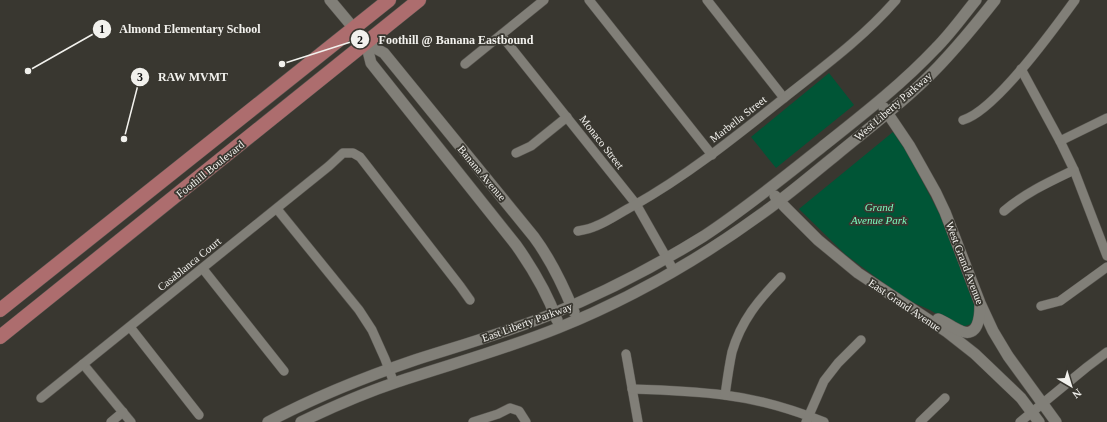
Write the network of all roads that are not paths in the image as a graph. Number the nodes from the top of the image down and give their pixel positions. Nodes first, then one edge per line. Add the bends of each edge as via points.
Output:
1 (330, 0) edge
2 (389, 0) edge
3 (419, 0) edge
4 (544, 0) edge
5 (589, 0) edge
6 (707, 0) edge
7 (896, 0) edge
8 (976, 0) edge
9 (995, 0) edge
10 (1075, 0) edge
11 (353, 29) junction
12 (501, 34) junction
13 (366, 43) junction
14 (465, 64) dead end
15 (1021, 69) junction
16 (784, 98) junction
17 (878, 102) junction
18 (887, 113) junction
19 (568, 118) junction
20 (1107, 118) edge
21 (963, 120) dead end
22 (1060, 141) junction
23 (516, 152) dead end
24 (712, 155) junction
25 (1074, 170) junction
26 (770, 189) junction
27 (779, 201) junction
28 (636, 204) junction
29 (277, 209) junction
30 (1004, 211) dead end
31 (578, 232) dead end
32 (1107, 256) edge
33 (666, 258) junction
34 (1107, 267) edge
35 (203, 269) junction
36 (674, 272) junction
37 (782, 277) dead end
38 (470, 300) dead end
39 (980, 303) junction
40 (572, 306) junction
41 (1041, 306) dead end
42 (0, 310) edge
43 (555, 313) junction
44 (927, 319) junction
45 (577, 320) junction
46 (130, 327) junction
47 (560, 327) junction
48 (0, 337) edge
49 (862, 340) dead end
50 (1107, 352) edge
51 (626, 354) dead end
52 (83, 364) junction
53 (389, 369) junction
54 (284, 371) dead end
55 (394, 383) junction
56 (632, 389) junction
57 (725, 395) junction
58 (41, 398) dead end
59 (945, 398) dead end
60 (1042, 404) junction
61 (123, 412) junction
62 (199, 415) dead end
63 (1035, 418) edge
64 (808, 419) edge
65 (111, 422) edge
66 (132, 422) edge
67 (268, 422) edge
68 (301, 422) edge
69 (473, 422) edge
70 (526, 422) edge
71 (638, 422) edge
72 (824, 422) edge
73 (920, 422) edge
74 (1020, 422) edge
75 (1056, 422) edge

1 - 11 street, Banana Avenue
2 - 11 main road, Foothill Boulevard
3 - 13 main road, Foothill Boulevard
4 - 12 street
5 - 24 street
6 - 16 street
7 - 16 street, Marbella Street via 842,52
8 - 17 street, West Liberty Parkway via 938,47
9 - 18 street, West Liberty Parkway via 935,70
10 - 15 street
11 - 13 street, Banana Avenue
11 - 42 main road, Foothill Boulevard
12 - 14 street
12 - 19 street, Monaco Street
13 - 40 street, Banana Avenue via 384,53 534,237 555,270
13 - 43 street, Banana Avenue via 371,63 524,255
13 - 48 main road, Foothill Boulevard
15 - 21 street via 980,112
15 - 22 street
16 - 24 street, Marbella Street
17 - 18 street, West Grand Avenue
17 - 26 street, West Liberty Parkway
18 - 27 street, West Liberty Parkway
18 - 39 street, West Grand Avenue via 920,162 936,193
19 - 23 street via 531,146
19 - 28 street, Monaco Street
20 - 22 street
22 - 25 street
24 - 28 street, Marbella Street
25 - 30 street via 1030,192
25 - 32 street
26 - 27 street, East Grand Avenue
26 - 33 street, East Liberty Parkway via 705,235
27 - 36 street, East Liberty Parkway via 720,244
27 - 44 street, East Grand Avenue via 818,240 858,273
28 - 31 street, Marbella Street via 596,227
28 - 33 street, Monaco Street
29 - 35 street, Casablanca Court
29 - 38 street, Casablanca Court via 343,153 353,153 360,158
29 - 53 street via 359,310 372,330
33 - 36 street, Monaco Street
33 - 40 street, East Liberty Parkway
34 - 41 street via 1060,301
35 - 46 street, Casablanca Court
35 - 54 street
36 - 45 street, East Liberty Parkway
37 - 57 street via 764,294 739,332 732,353
39 - 44 street via 980,319 970,332 962,332 939,319
39 - 60 street, West Grand Avenue via 1008,356
40 - 43 street, East Liberty Parkway
40 - 45 street, Banana Avenue
43 - 47 street, Banana Avenue
43 - 53 street, East Liberty Parkway
44 - 63 street, East Grand Avenue via 975,354 1021,398
45 - 47 street, East Liberty Parkway
46 - 52 street, Casablanca Court
46 - 62 street
47 - 55 street, East Liberty Parkway
49 - 64 street via 838,362 824,381
50 - 60 street
51 - 56 street
52 - 58 street, Casablanca Court
52 - 61 street
53 - 55 street
53 - 67 street, East Liberty Parkway via 326,394
55 - 68 street, East Liberty Parkway
56 - 57 street
56 - 71 street
57 - 64 street via 765,404
59 - 73 street
60 - 63 street
60 - 75 street, West Grand Avenue
61 - 65 street
61 - 66 street
63 - 74 street
64 - 72 street
69 - 70 street via 510,408 519,411

